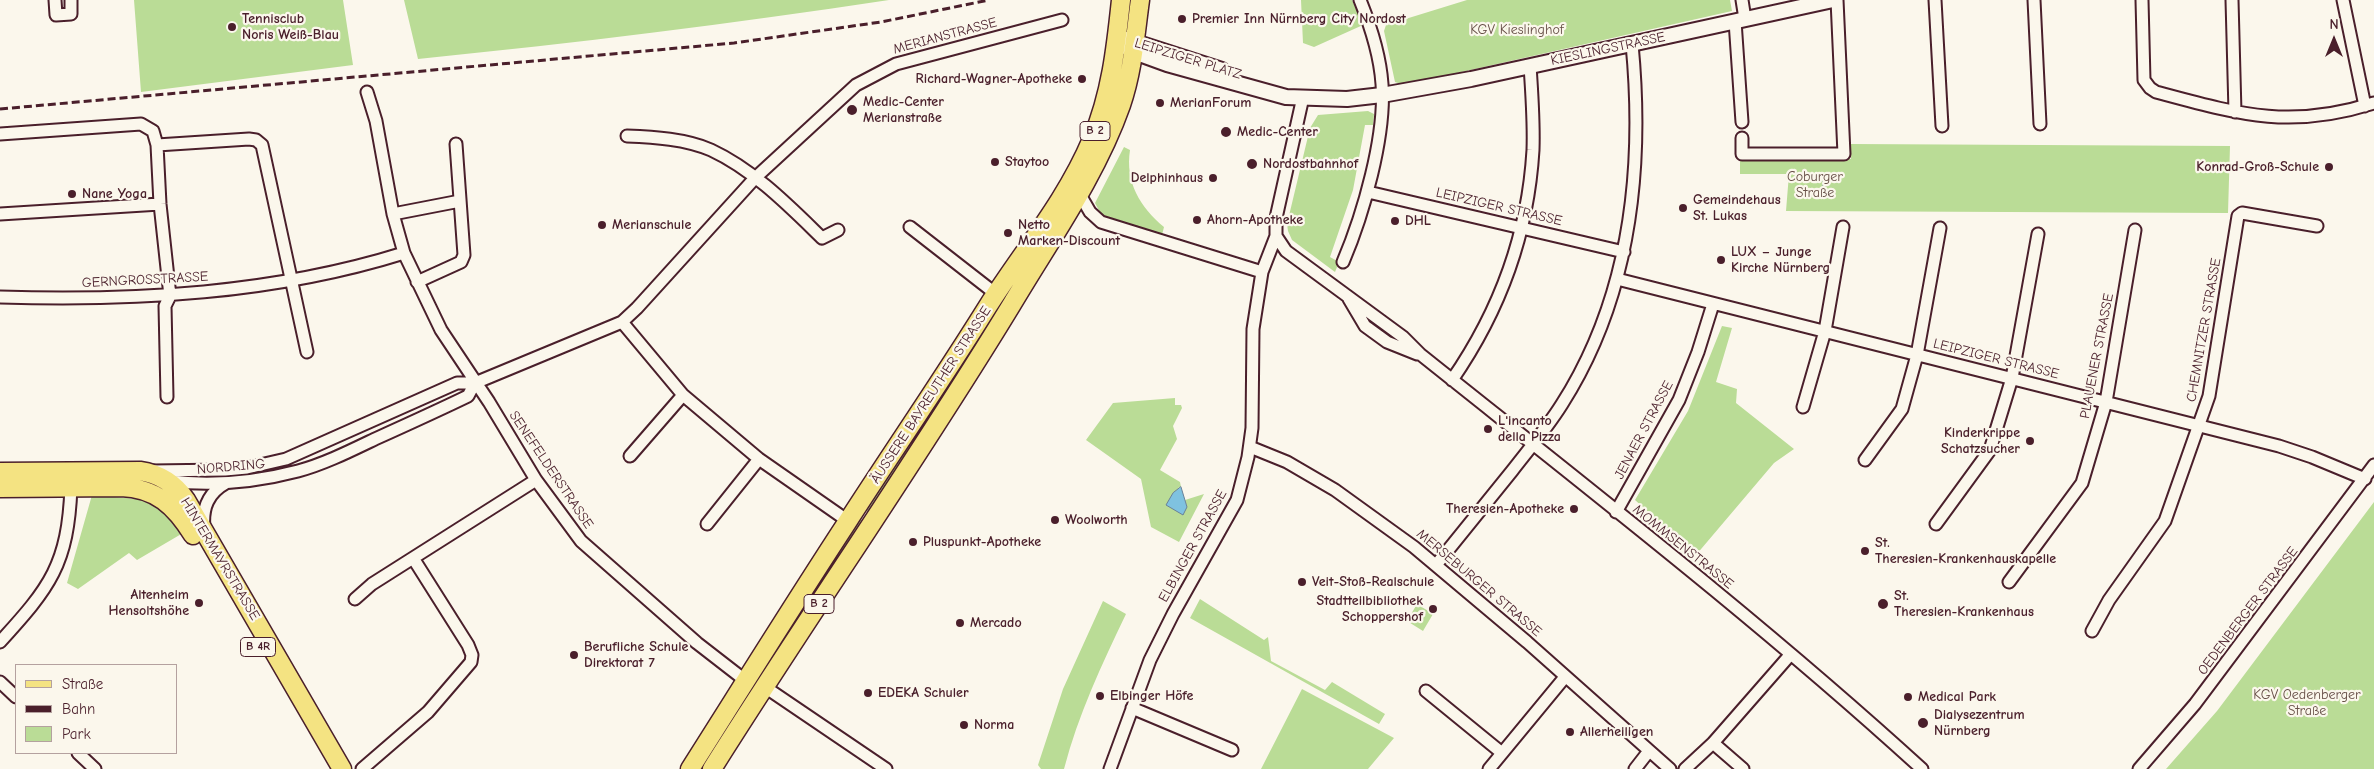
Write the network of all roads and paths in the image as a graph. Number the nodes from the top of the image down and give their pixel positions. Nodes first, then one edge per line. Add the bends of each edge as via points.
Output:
1 (56, 0) edge
2 (70, 0) edge
3 (1121, 0) edge
4 (1140, 0) edge
5 (1360, 0) edge
6 (1742, 0) edge
7 (1833, 0) edge
8 (1837, 0) edge
9 (1935, 0) edge
10 (2034, 0) edge
11 (2142, 0) edge
12 (2232, 0) edge
13 (2343, 0) edge
14 (1062, 20) dead end
15 (1740, 20) junction
16 (1118, 36) junction
17 (1632, 44) junction
18 (1134, 48) junction
19 (1530, 66) junction
20 (367, 92) dead end
21 (1382, 95) junction
22 (1303, 98) junction
23 (2370, 105) edge
24 (2235, 112) junction
25 (1742, 122) dead end
26 (2040, 124) dead end
27 (1942, 126) dead end
28 (0, 134) edge
29 (627, 136) dead end
30 (1742, 138) dead end
31 (456, 144) dead end
32 (158, 145) junction
33 (755, 178) junction
34 (1368, 192) junction
35 (1079, 193) junction
36 (460, 201) junction
37 (160, 204) junction
38 (0, 214) edge
39 (393, 214) junction
40 (2317, 226) dead end
41 (910, 227) dead end
42 (1842, 227) dead end
43 (1521, 228) junction
44 (1940, 228) dead end
45 (838, 230) dead end
46 (2135, 230) dead end
47 (2038, 234) dead end
48 (1276, 236) junction
49 (1624, 252) junction
50 (404, 253) junction
51 (1343, 262) dead end
52 (1262, 272) junction
53 (1617, 279) junction
54 (290, 280) junction
55 (417, 282) junction
56 (996, 294) junction
57 (170, 296) junction
58 (0, 297) edge
59 (1713, 304) junction
60 (622, 322) junction
61 (1825, 331) junction
62 (307, 352) dead end
63 (1917, 355) junction
64 (2012, 378) junction
65 (1452, 380) junction
66 (475, 383) junction
67 (683, 395) junction
68 (167, 397) dead end
69 (2106, 402) junction
70 (1803, 407) dead end
71 (2199, 426) junction
72 (1533, 444) junction
73 (1250, 447) junction
74 (630, 456) dead end
75 (759, 459) junction
76 (1865, 460) dead end
77 (2374, 465) edge
78 (0, 472) edge
79 (2365, 479) junction
80 (536, 480) junction
81 (226, 482) junction
82 (169, 483) junction
83 (71, 487) junction
84 (0, 488) edge
85 (1616, 512) junction
86 (848, 521) junction
87 (707, 524) dead end
88 (1936, 524) dead end
89 (204, 532) junction
90 (413, 558) junction
91 (1436, 565) junction
92 (2009, 582) dead end
93 (355, 599) dead end
94 (2092, 631) dead end
95 (0, 642) edge
96 (1790, 655) junction
97 (1565, 677) junction
98 (746, 681) junction
99 (0, 682) edge
100 (765, 687) junction
101 (1426, 690) dead end
102 (15, 696) edge
103 (1132, 708) junction
104 (1713, 743) junction
105 (1232, 750) dead end
106 (1650, 751) junction
107 (1502, 753) junction
108 (84, 754) edge
109 (95, 769) edge
110 (328, 769) edge
111 (342, 769) edge
112 (362, 769) edge
113 (690, 769) edge
114 (712, 769) edge
115 (886, 769) edge
116 (1110, 769) edge
117 (1489, 769) edge
118 (1634, 769) edge
119 (1670, 769) edge
120 (1686, 769) edge
121 (1743, 769) edge
122 (1922, 769) edge
123 (2139, 769) edge

1 - 2 street via 56,15 72,14
3 - 16 main road, ÄUSSERE BAYREUTHER STRASSE / B 2
4 - 18 main road, ÄUSSERE BAYREUTHER STRASSE / B 2
5 - 21 street via 1374,37
6 - 15 street
7 - 15 street, KIESLINGSTRASSE
8 - 30 street via 1844,154 1742,154
9 - 27 street
10 - 26 street
11 - 24 street via 2144,80 2150,88
12 - 24 street
13 - 23 street
14 - 33 street, MERIANSTRASSE via 896,64 856,84
15 - 17 street, KIESLINGSTRASSE
15 - 25 street
16 - 18 street, LEIPZIGER PLATZ via 1125,46
16 - 56 main road, ÄUSSERE BAYREUTHER STRASSE / B 2 via 1108,94 1088,149 1038,235
17 - 19 street, KIESLINGSTRASSE
17 - 49 street via 1636,144
18 - 22 street, LEIPZIGER PLATZ via 1185,70 1286,97
18 - 35 main road, ÄUSSERE BAYREUTHER STRASSE / B 2 via 1127,84 1111,132
19 - 21 street, KIESLINGSTRASSE
19 - 43 street via 1533,149
20 - 39 street, SENEFELDERSTRASSE via 376,121
21 - 22 street, LEIPZIGER PLATZ
21 - 34 street
22 - 48 street via 1276,218
23 - 24 street via 2337,114 2297,118 2269,118
28 - 32 street via 141,124 153,131
29 - 33 street via 653,137 702,147 731,161
31 - 36 street
32 - 37 street
32 - 54 street via 249,139 262,146
33 - 45 street via 822,238
33 - 60 street, MERIANSTRASSE
34 - 43 street, LEIPZIGER STRASSE
34 - 51 street
35 - 52 street via 1090,212 1101,222
35 - 100 main road, ÄUSSERE BAYREUTHER STRASSE / B 2 via 976,364
36 - 39 street
36 - 55 street via 464,255 461,262
37 - 38 street
37 - 57 street
39 - 50 street, SENEFELDERSTRASSE
40 - 71 street, CHEMNITZER STRASSE via 2242,213 2238,216 2209,396
41 - 56 street
42 - 61 street
43 - 49 street, LEIPZIGER STRASSE
43 - 65 street via 1508,277 1491,315
44 - 63 street
46 - 69 street, PLAUENER STRASSE
47 - 64 street
48 - 52 street
48 - 65 street, MOMMSENSTRASSE via 1286,250 1346,295 1365,326 1387,342 1420,354
49 - 53 street
50 - 54 street, GERNGROSSTRASSE
50 - 55 street, SENEFELDERSTRASSE
52 - 73 street, ELBINGER STRASSE via 1251,341
53 - 59 street, LEIPZIGER STRASSE
53 - 72 street via 1584,365 1562,404
54 - 57 street, GERNGROSSTRASSE
54 - 62 street
55 - 66 street, SENEFELDERSTRASSE via 441,330
56 - 86 main road, ÄUSSERE BAYREUTHER STRASSE / B 2
57 - 58 street, GERNGROSSTRASSE
57 - 68 street via 165,306
59 - 61 street, LEIPZIGER STRASSE
59 - 85 street, JENAER STRASSE via 1679,400
60 - 66 street, NORDRING
60 - 67 street
61 - 63 street, LEIPZIGER STRASSE
61 - 70 street
63 - 64 street, LEIPZIGER STRASSE
63 - 76 street via 1902,409
64 - 69 street, LEIPZIGER STRASSE
64 - 88 street via 1990,450
65 - 72 street, MOMMSENSTRASSE
66 - 80 street, SENEFELDERSTRASSE
66 - 81 street, NORDRING via 468,396 334,458 292,473
66 - 82 street, NORDRING via 457,384 286,459
67 - 74 street
67 - 75 street
69 - 71 street, LEIPZIGER STRASSE
69 - 92 street, PLAUENER STRASSE via 2082,483
71 - 79 street, LEIPZIGER STRASSE via 2279,446
71 - 94 street, CHEMNITZER STRASSE via 2165,521 2109,600
72 - 85 street, MOMMSENSTRASSE
72 - 91 street
73 - 91 street, MERSEBURGER STRASSE via 1287,462 1335,490
73 - 103 street, ELBINGER STRASSE via 1238,500 1164,631
75 - 86 street
75 - 87 street
77 - 79 street, OEDENBERGER STRASSE
78 - 82 main road, HINTERMAYRSTRASSE / B 4R via 140,471 155,474
79 - 123 street, OEDENBERGER STRASSE via 2195,704
80 - 90 street
80 - 98 street, SENEFELDERSTRASSE via 580,542
81 - 82 street, NORDRING
81 - 89 street via 208,498
82 - 83 main road, NORDRING / B 4R via 136,488
82 - 89 main road, HINTERMAYRSTRASSE / B 4R via 182,495
82 - 110 main road, HINTERMAYRSTRASSE / B 4R via 175,509
83 - 84 main road, NORDRING / B 4R
83 - 95 street via 67,537 52,579
85 - 96 street, MOMMSENSTRASSE
86 - 98 main road, ÄUSSERE BAYREUTHER STRASSE / B 2
89 - 111 main road, HINTERMAYRSTRASSE / B 4R
90 - 93 street
90 - 112 street via 468,645 471,662 428,712
91 - 97 street, MERSEBURGER STRASSE
96 - 104 street
96 - 122 street, MOMMSENSTRASSE
97 - 106 street, MERSEBURGER STRASSE
97 - 107 street
98 - 113 main road, ÄUSSERE BAYREUTHER STRASSE / B 2
99 - 102 street
100 - 114 main road, ÄUSSERE BAYREUTHER STRASSE / B 2
100 - 115 street
101 - 107 street
103 - 105 street
103 - 116 street, ELBINGER STRASSE
104 - 120 street
104 - 121 street
106 - 118 street
106 - 119 street, MERSEBURGER STRASSE
107 - 117 street
108 - 109 street

